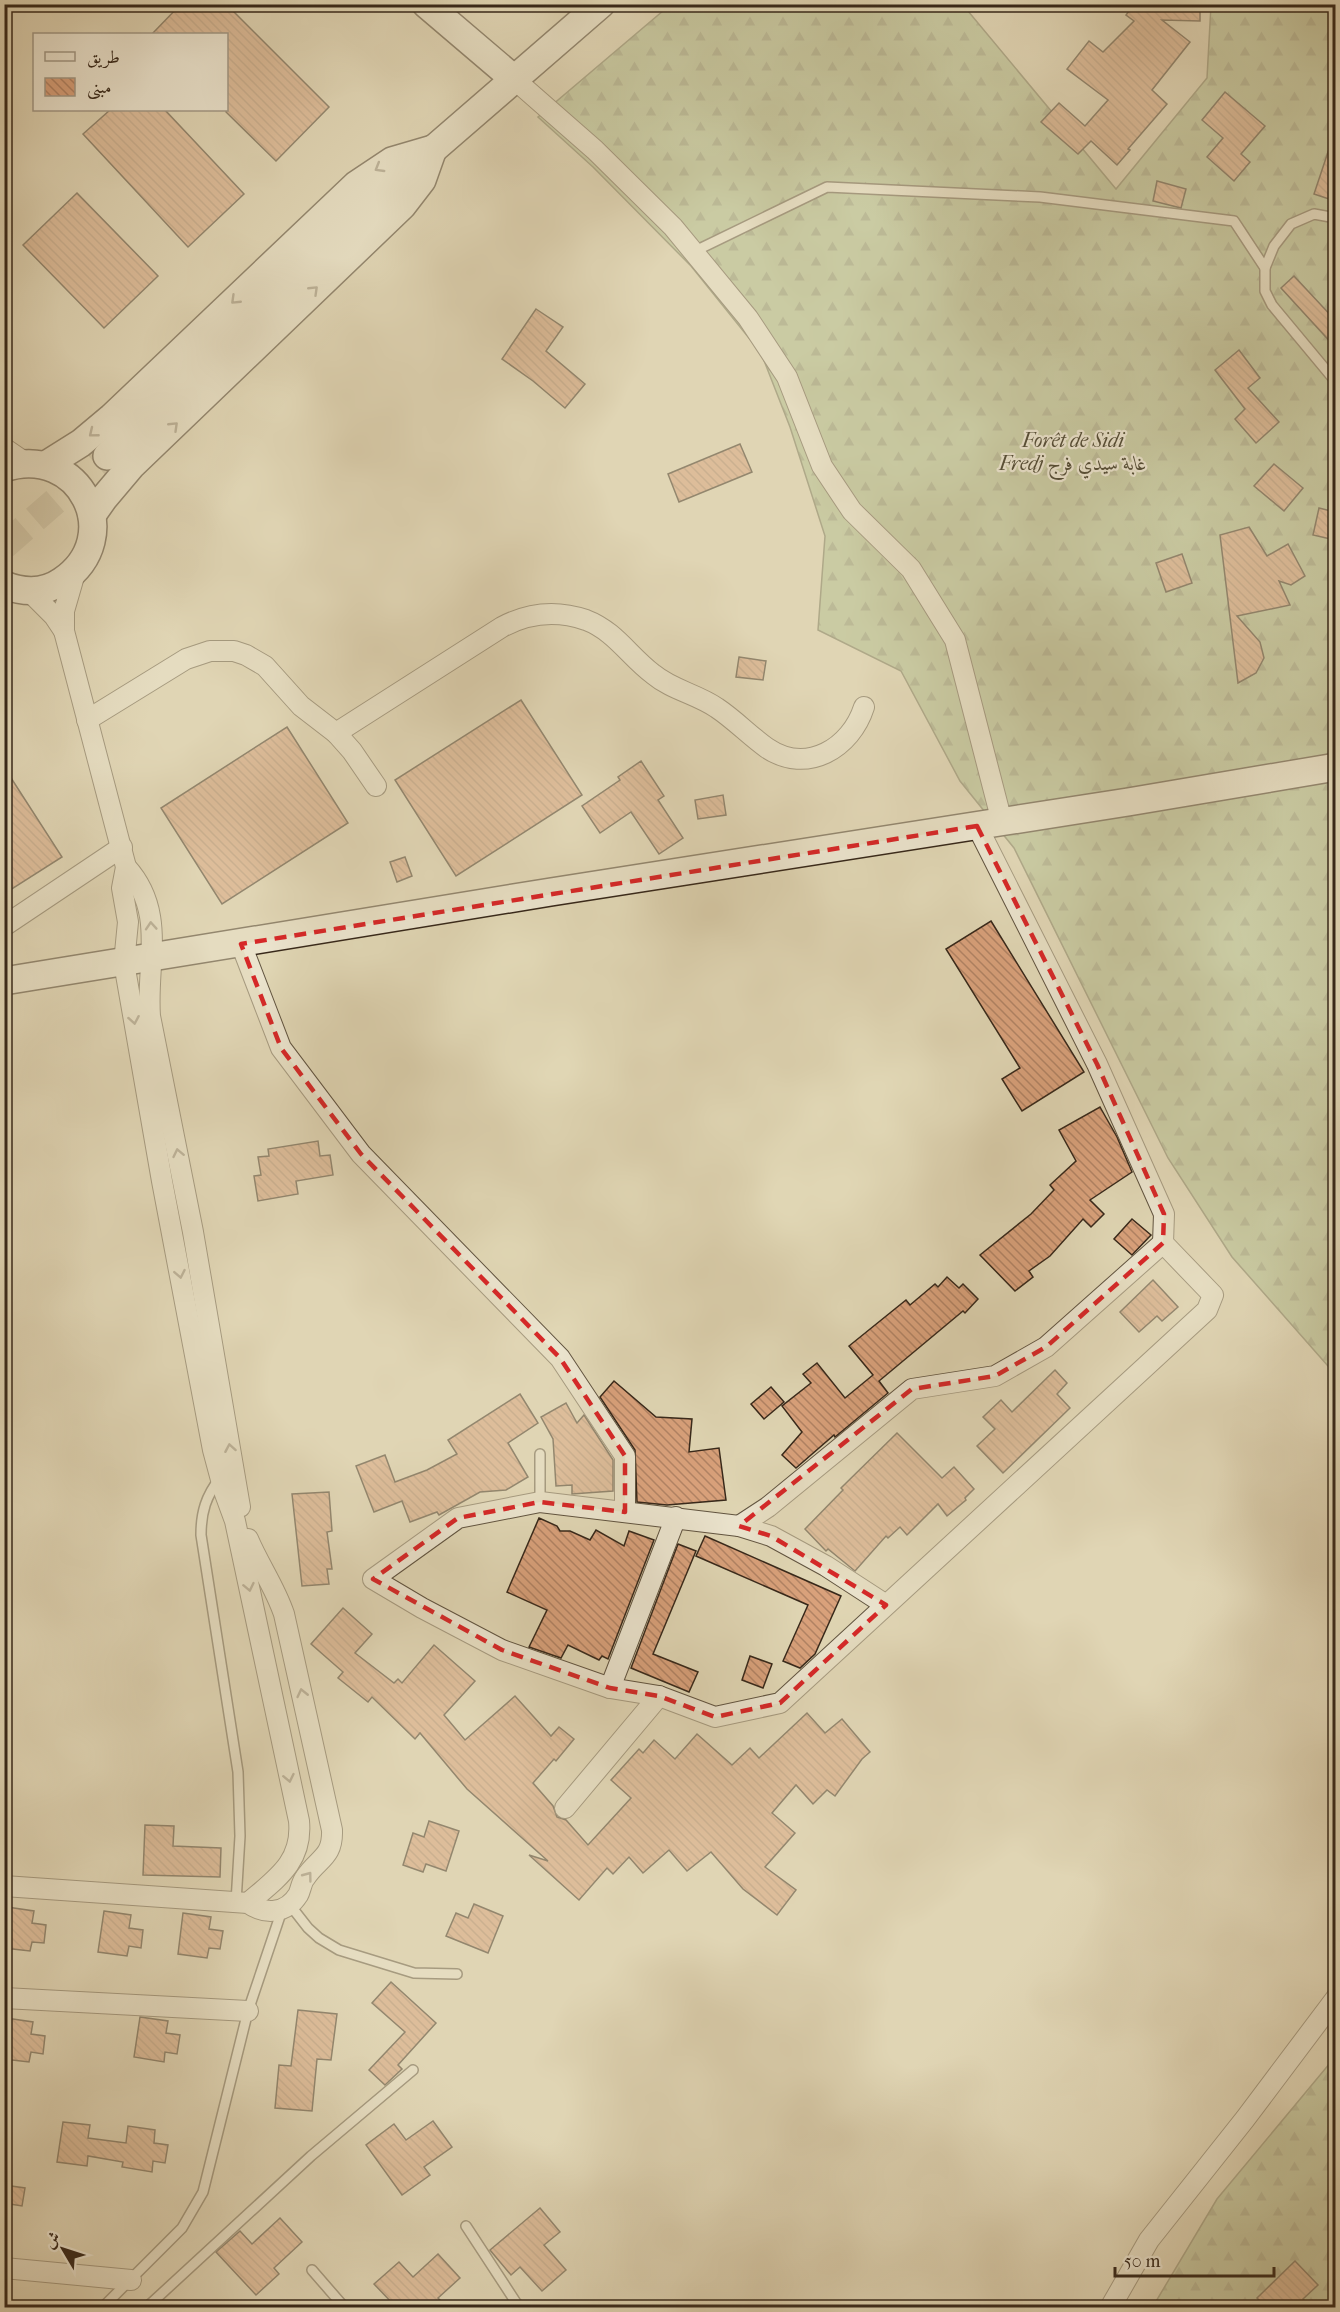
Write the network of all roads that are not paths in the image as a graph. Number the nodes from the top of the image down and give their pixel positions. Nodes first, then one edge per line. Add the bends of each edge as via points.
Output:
1 (426, 4) edge
2 (601, 4) edge
3 (514, 80) junction
4 (433, 149) junction
5 (1335, 218) edge
6 (693, 252) junction
7 (1266, 268) junction
8 (1335, 382) edge
9 (107, 456) tunnel mouth
10 (20, 461) edge
11 (92, 515) junction
12 (75, 573) junction
13 (14, 590) edge
14 (64, 631) junction
15 (864, 707) dead end
16 (87, 720) junction
17 (336, 733) junction
18 (1335, 766) edge
19 (376, 786) dead end
20 (990, 824) junction
21 (122, 847) junction
22 (126, 867) junction
23 (4, 926) edge
24 (241, 944) junction
25 (151, 959) junction
26 (124, 963) junction
27 (4, 981) edge
28 (183, 1179) junction
29 (162, 1181) junction
30 (193, 1232) junction
31 (172, 1234) junction
32 (1163, 1243) junction
33 (540, 1454) dead end
34 (220, 1478) junction
35 (540, 1502) junction
36 (625, 1512) junction
37 (676, 1517) junction
38 (739, 1526) junction
39 (886, 1605) junction
40 (610, 1688) junction
41 (659, 1696) junction
42 (565, 1808) dead end
43 (4, 1886) edge
44 (242, 1903) junction
45 (286, 1907) junction
46 (457, 1974) dead end
47 (4, 1998) edge
48 (1335, 1998) edge
49 (248, 2012) junction
50 (413, 2070) dead end
51 (466, 2226) dead end
52 (4, 2268) edge
53 (312, 2270) dead end
54 (131, 2280) junction
55 (518, 2306) edge
56 (102, 2307) edge
57 (147, 2307) edge
58 (345, 2307) edge
59 (1110, 2307) edge

1 - 3 main road
2 - 3 main road
3 - 4 main road
3 - 6 street via 595,150
4 - 9 main road
4 -> 10 main road via 392,161 356,185 81,443
11 -> 4 main road via 131,466 402,206 422,180
5 - 7 lane via 1314,214 1291,224 1274,246
6 - 7 lane via 827,187 1040,197 1234,221
6 - 20 street via 748,318 787,377 822,466 852,511 911,569 955,640
7 - 8 lane via 1265,291 1272,305
10 - 11 main road via 63,472 87,498
11 - 12 main road via 93,536 87,556
12 - 13 main road via 38,591
12 - 14 street via 64,611
13 - 14 street via 54,616
14 - 16 street
15 - 17 street via 854,730 836,748 813,757 778,754 715,706 661,681 599,626 574,616 548,614 522,618 502,627
16 - 17 street via 186,659 222,650 246,655 265,666 302,706
16 - 21 street
17 - 19 street
18 - 20 main road
20 - 24 main road
20 - 32 street via 1164,1214
21 - 22 street
21 - 23 street
25 -> 22 street via 148,904 140,884
22 - 26 street via 122,888 128,922
24 - 25 main road
24 - 36 street via 281,1048 361,1154 560,1358 625,1456
25 - 26 main road
28 -> 25 street via 150,1016
26 - 27 main road
26 -> 29 street
28 - 29 street
28 - 30 street
29 - 31 street
30 - 31 street
45 -> 30 street via 296,1898 306,1876 326,1856 333,1830 284,1614 269,1578 256,1560 242,1517
31 -> 34 street
32 - 38 street via 1046,1347 995,1376 912,1389 768,1507
32 - 39 street via 1213,1295 1207,1310
33 - 35 lane
34 - 44 lane via 203,1508 201,1535 238,1772
34 -> 44 street via 239,1539 300,1833 289,1865
35 - 36 street
35 - 40 street via 458,1518 374,1579 502,1650
36 - 37 street
37 - 38 street
37 - 40 street
38 - 39 street via 771,1536
39 - 41 street via 780,1703 715,1717
40 - 41 street
41 - 42 street
43 - 44 street
44 - 45 street via 264,1911
45 - 46 lane via 339,1950 414,1973
45 - 49 lane
47 - 49 street
48 - 59 street via 1149,2240
49 - 54 lane via 203,2192 182,2228
50 - 57 lane via 311,2156
51 - 55 lane
52 - 54 street
53 - 58 lane
54 - 56 lane

